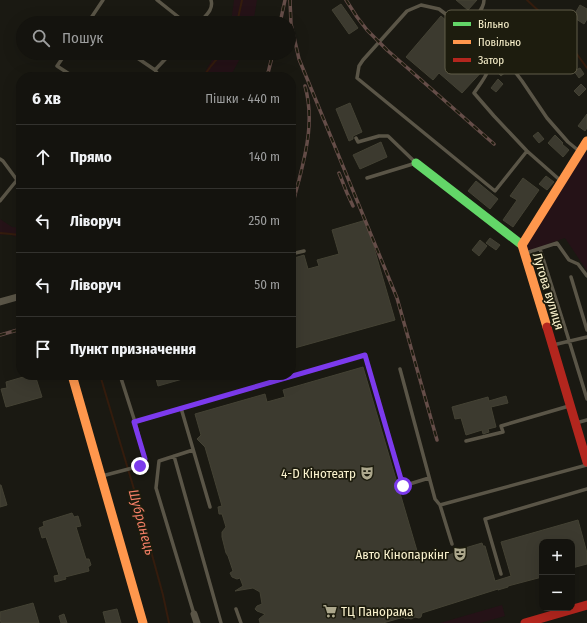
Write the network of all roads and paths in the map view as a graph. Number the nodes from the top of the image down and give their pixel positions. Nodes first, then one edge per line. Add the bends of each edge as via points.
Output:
1 (103, 0) edge
2 (157, 0) edge
3 (211, 0) edge
4 (484, 0) edge
5 (481, 10) edge
6 (445, 14) edge
7 (92, 16) edge
8 (177, 16) edge
9 (205, 16) edge
10 (61, 60) edge
11 (140, 60) edge
12 (164, 60) edge
13 (155, 70) joint
14 (66, 72) edge
15 (486, 74) edge
16 (517, 74) edge
17 (356, 138) dead end
18 (587, 141) edge
19 (527, 151) junction
20 (580, 152) junction
21 (0, 159) edge
22 (416, 163) junction
23 (367, 178) dead end
24 (16, 179) edge
25 (16, 181) edge
26 (562, 181) junction
27 (0, 201) edge
28 (523, 249) junction
29 (540, 249) junction
30 (304, 251) dead end
31 (296, 253) edge
32 (587, 276) edge
33 (571, 278) dead end
34 (16, 297) edge
35 (0, 302) edge
36 (587, 330) edge
37 (587, 337) edge
38 (570, 342) junction
39 (552, 345) junction
40 (400, 369) dead end
41 (296, 375) edge
42 (73, 380) edge
43 (121, 380) edge
44 (278, 380) edge
45 (587, 399) edge
46 (570, 405) junction
47 (181, 408) junction
48 (587, 420) edge
49 (134, 422) junction
50 (575, 423) junction
51 (466, 441) dead end
52 (585, 445) edge
53 (193, 450) junction
54 (174, 456) junction
55 (587, 462) edge
56 (100, 476) junction
57 (430, 478) junction
58 (587, 489) edge
59 (440, 505) junction
60 (210, 507) dead end
61 (452, 544) dead end
62 (501, 574) dead end
63 (587, 606) edge
64 (236, 609) dead end
65 (194, 614) joint
66 (143, 623) edge
67 (197, 623) edge
68 (221, 623) edge
69 (241, 623) edge
70 (526, 623) edge

1 - 7 lane
2 - 8 lane
3 - 9 lane via 212,5
4 - 5 lane
6 - 19 lane via 439,9 420,5 407,11 363,60 357,78 495,191
10 - 14 lane via 56,66
11 - 13 lane
12 - 13 lane
15 - 19 lane via 474,93
16 - 20 lane via 547,118
17 - 22 lane via 358,142 388,136
18 - 20 main road, Лугова вулиця
19 - 26 lane
20 - 26 main road, Лугова вулиця
21 - 24 lane
22 - 23 lane
22 - 28 main road
25 - 27 lane
26 - 28 main road, Лугова вулиця
28 - 29 lane
28 - 39 main road, Лугова вулиця
29 - 32 lane via 557,243 569,260 578,264
29 - 38 lane
30 - 31 lane
33 - 36 lane
34 - 35 street
37 - 38 lane
38 - 39 lane
38 - 45 lane
39 - 46 main road, Лугова вулиця
40 - 57 lane
41 - 57 lane via 365,355 403,486
42 - 56 main road
43 - 49 lane
44 - 47 lane
46 - 50 main road, Лугова вулиця
46 - 51 lane via 501,426 503,432
47 - 49 lane
47 - 53 lane
48 - 50 lane
49 - 56 lane via 145,459 144,464
50 - 52 main road, Лугова вулиця
52 - 55 main road, Лугова вулиця
53 - 54 lane
53 - 60 lane
54 - 65 lane via 159,461 156,488
54 - 68 lane
55 - 59 lane
56 - 66 main road
57 - 59 lane via 435,499
58 - 62 lane via 485,519
59 - 61 lane
63 - 70 main road
64 - 69 lane
65 - 67 street

